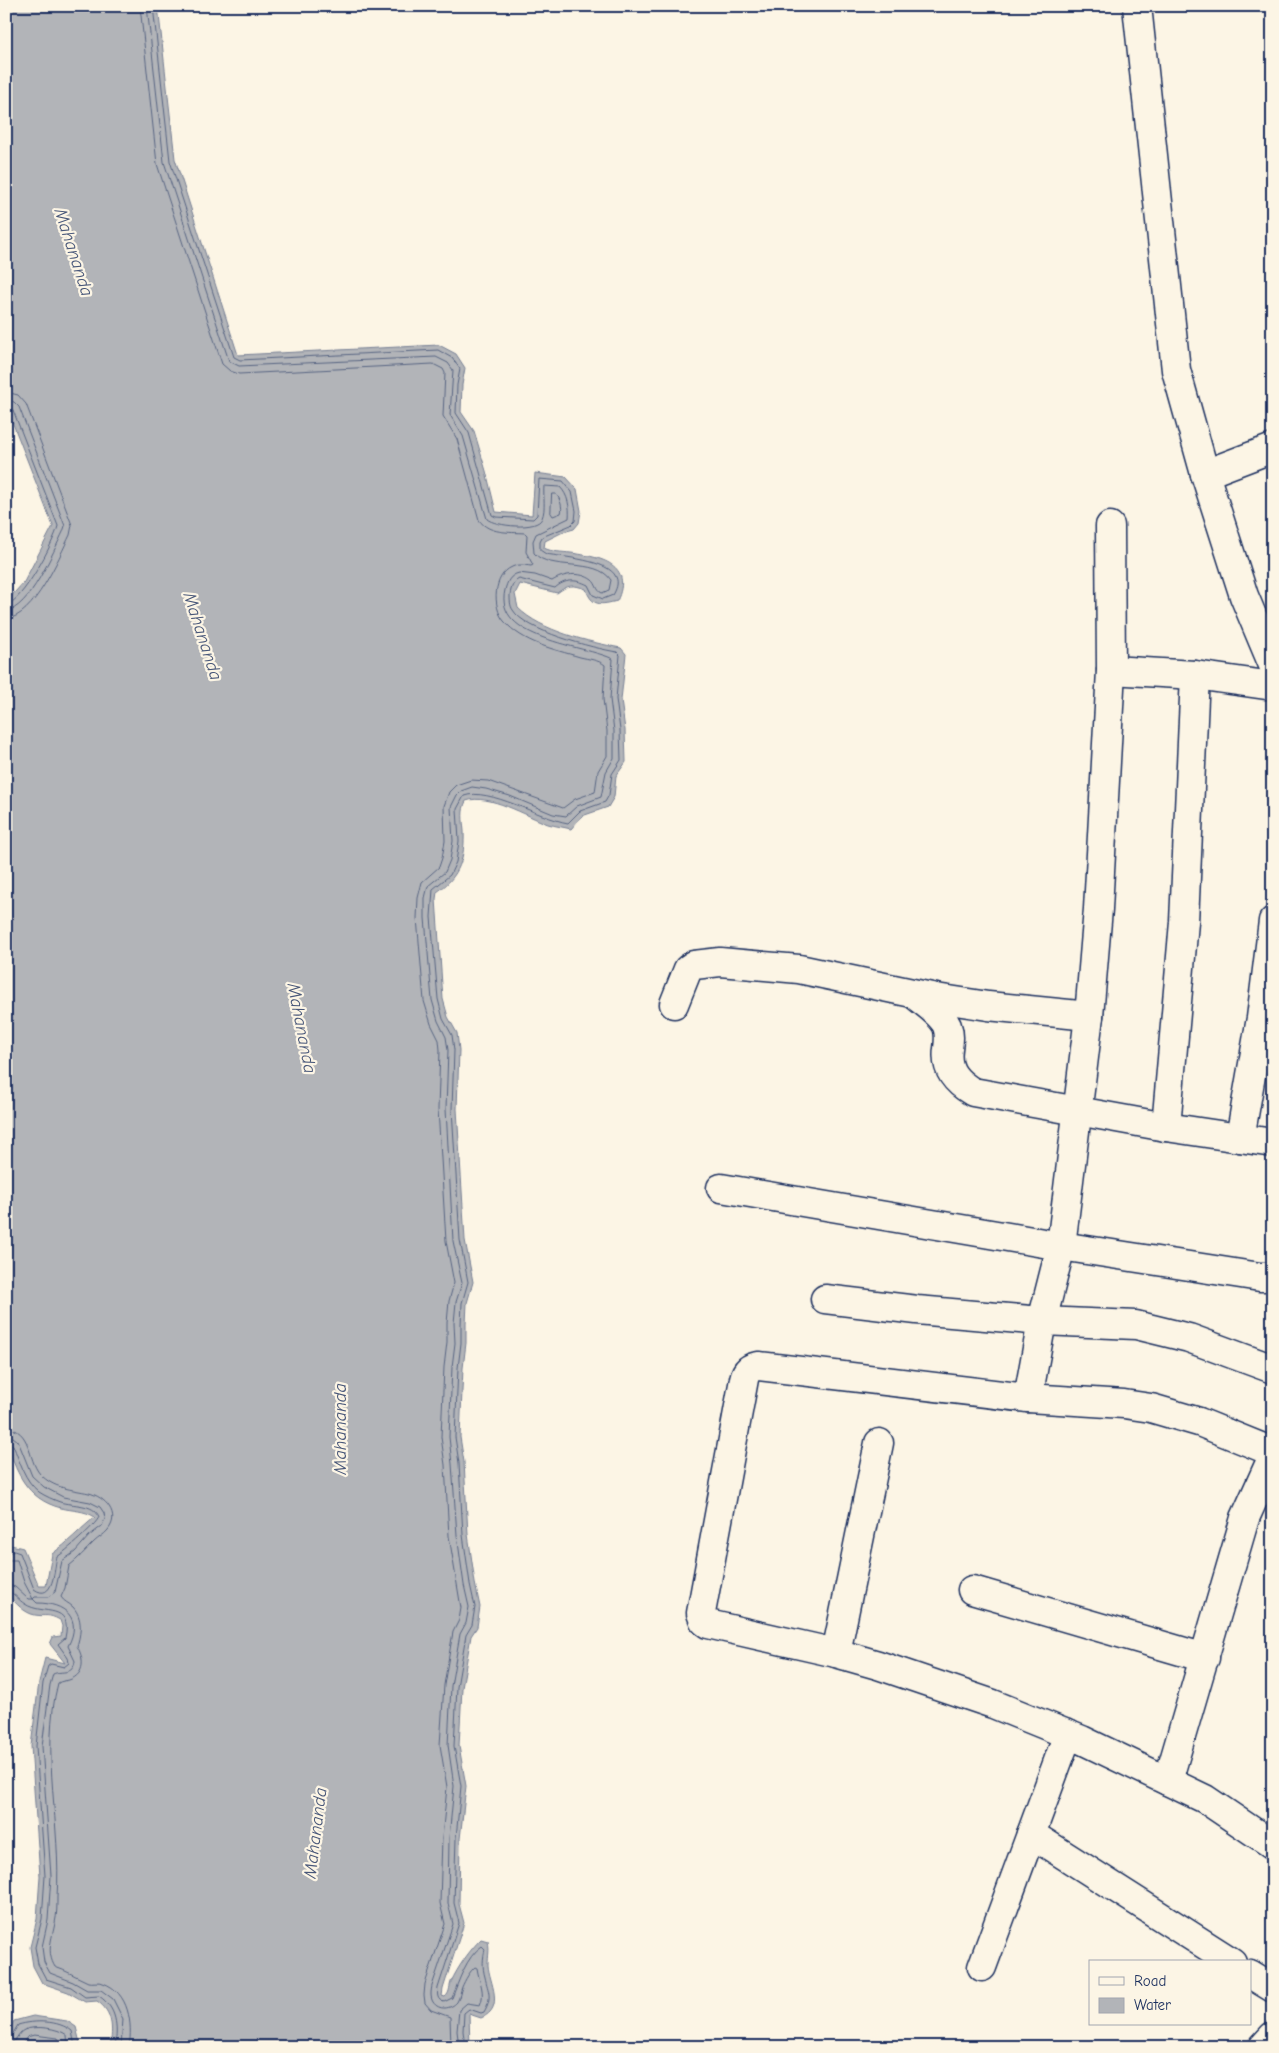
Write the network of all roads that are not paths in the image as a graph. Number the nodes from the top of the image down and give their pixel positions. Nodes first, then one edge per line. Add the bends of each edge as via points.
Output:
1 (1137, 6) edge
2 (1273, 448) edge
3 (1205, 474) junction
4 (1110, 526) dead end
5 (1273, 665) edge
6 (1112, 670) junction
7 (1195, 675) junction
8 (1273, 686) edge
9 (1273, 921) edge
10 (912, 994) junction
11 (674, 1004) dead end
12 (1089, 1016) junction
13 (1267, 1019) edge
14 (1077, 1111) junction
15 (1166, 1128) junction
16 (1240, 1138) junction
17 (1273, 1143) edge
18 (721, 1188) dead end
19 (1061, 1246) junction
20 (1273, 1277) edge
21 (825, 1299) dead end
22 (1042, 1321) junction
23 (1273, 1369) edge
24 (1028, 1398) junction
25 (879, 1443) dead end
26 (1273, 1452) edge
27 (1273, 1456) edge
28 (972, 1590) dead end
29 (836, 1654) junction
30 (1205, 1658) junction
31 (1068, 1734) junction
32 (1168, 1781) junction
33 (1031, 1834) junction
34 (1273, 1845) edge
35 (1229, 1960) edge
36 (982, 1967) dead end
37 (1252, 1975) edge
38 (1273, 1988) edge
39 (1273, 2036) edge
40 (1263, 2047) edge

1 - 3 street via 1176,370
2 - 3 street
3 - 5 street via 1244,596
4 - 6 street
6 - 7 street
6 - 12 street
7 - 8 street
7 - 15 street via 1184,922
9 - 13 street
10 - 11 street via 800,969 711,963 688,969
10 - 12 street via 988,1006
10 - 14 street via 947,1026 950,1036 948,1066 963,1086 982,1095
12 - 14 street
13 - 16 street
14 - 15 street
14 - 19 street
15 - 16 street
16 - 17 street
18 - 19 street
19 - 20 street
19 - 22 street
21 - 22 street
22 - 23 street via 1127,1324 1159,1329
22 - 24 street
24 - 26 street via 1150,1408 1199,1422
24 - 29 street via 758,1366 746,1372 701,1613 704,1621 718,1626
25 - 29 street
27 - 30 street via 1245,1518
28 - 30 street
29 - 31 street via 984,1700
30 - 32 street
31 - 32 street
31 - 33 street
32 - 34 street via 1204,1799
33 - 35 street
33 - 36 street
37 - 38 street
39 - 40 street

